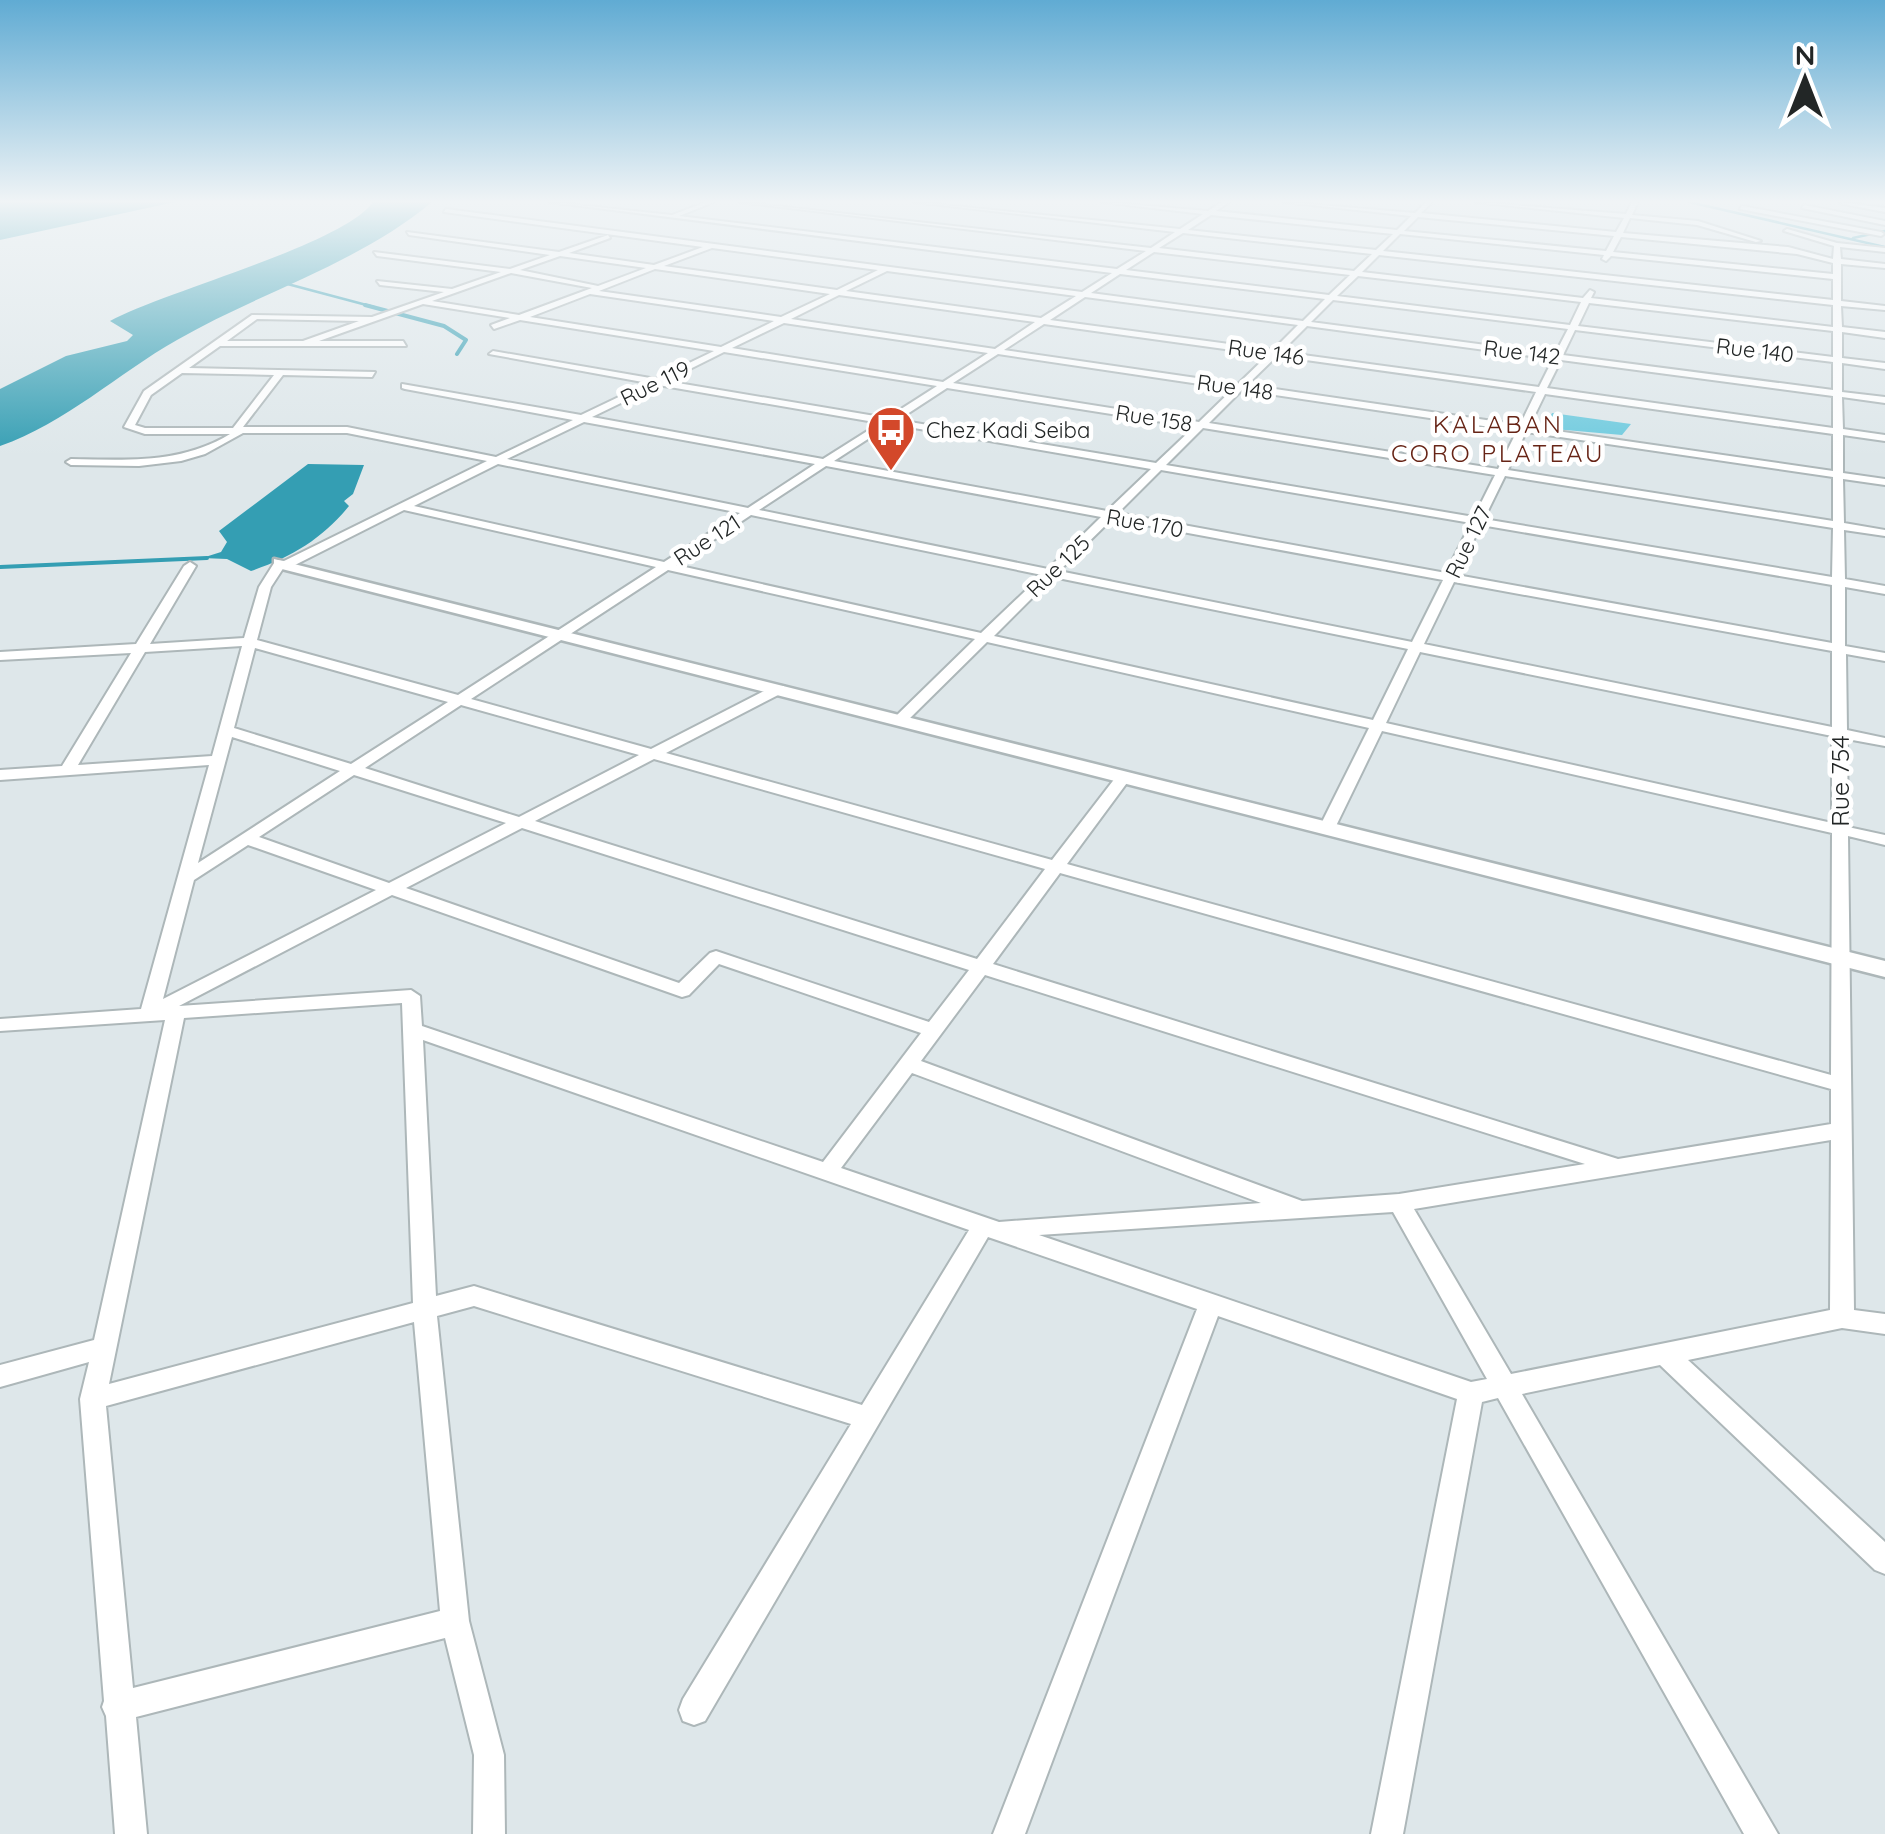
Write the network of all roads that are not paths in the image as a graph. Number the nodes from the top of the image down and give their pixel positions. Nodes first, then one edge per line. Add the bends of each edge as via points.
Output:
1 (428, 288) edge
2 (466, 288) edge
3 (596, 288) edge
4 (807, 288) edge
5 (848, 288) edge
6 (1027, 288) edge
7 (1094, 288) edge
8 (1251, 288) edge
9 (1341, 288) edge
10 (1480, 288) edge
11 (1592, 288) edge
12 (1701, 288) edge
13 (1837, 288) edge
14 (457, 291) junction
15 (585, 292) junction
16 (839, 292) junction
17 (1083, 295) junction
18 (1332, 297) junction
19 (1586, 300) junction
20 (1837, 303) junction
21 (418, 304) junction
22 (1885, 308) edge
23 (517, 318) junction
24 (371, 319) junction
25 (782, 320) junction
26 (1041, 322) junction
27 (1304, 324) junction
28 (494, 327) dead end
29 (1573, 328) junction
30 (1837, 330) junction
31 (1885, 335) edge
32 (217, 343) junction
33 (302, 344) junction
34 (403, 344) dead end
35 (720, 351) junction
36 (997, 351) junction
37 (1274, 353) junction
38 (493, 354) dead end
39 (1558, 357) junction
40 (1838, 360) junction
41 (1885, 366) edge
42 (175, 370) junction
43 (280, 372) junction
44 (372, 374) dead end
45 (658, 382) junction
46 (405, 386) dead end
47 (943, 386) junction
48 (1240, 388) junction
49 (1542, 390) junction
50 (1838, 394) junction
51 (1885, 400) edge
52 (583, 418) junction
53 (889, 422) junction
54 (1201, 425) junction
55 (1523, 429) junction
56 (238, 430) junction
57 (1838, 431) junction
58 (1885, 438) edge
59 (498, 461) junction
60 (71, 462) dead end
61 (825, 463) junction
62 (1158, 467) junction
63 (1502, 473) junction
64 (1838, 475) junction
65 (1885, 482) edge
66 (404, 507) junction
67 (750, 512) junction
68 (1108, 516) junction
69 (1478, 522) junction
70 (1838, 526) junction
71 (1885, 533) edge
72 (283, 564) junction
73 (190, 566) dead end
74 (668, 566) junction
75 (1050, 573) junction
76 (1450, 578) junction
77 (1839, 582) junction
78 (1885, 590) edge
79 (562, 634) junction
80 (985, 637) junction
81 (250, 642) junction
82 (1416, 647) junction
83 (138, 648) junction
84 (1839, 648) junction
85 (0, 656) edge
86 (1885, 658) edge
87 (778, 689) junction
88 (463, 699) junction
89 (900, 720) junction
90 (1378, 726) junction
91 (226, 730) junction
92 (1839, 733) junction
93 (1885, 742) edge
94 (654, 753) junction
95 (218, 760) junction
96 (354, 770) junction
97 (67, 771) junction
98 (0, 775) edge
99 (1124, 776) junction
100 (520, 822) junction
101 (1327, 828) junction
102 (1840, 830) junction
103 (248, 839) junction
104 (1885, 840) edge
105 (1057, 866) junction
106 (186, 878) junction
107 (390, 890) junction
108 (1840, 958) junction
109 (981, 967) junction
110 (1885, 969) edge
111 (176, 1012) junction
112 (149, 1014) junction
113 (0, 1025) edge
114 (412, 1030) junction
115 (934, 1030) junction
116 (908, 1064) junction
117 (1841, 1085) junction
118 (1842, 1130) junction
119 (1619, 1167) junction
120 (827, 1172) junction
121 (1398, 1203) junction
122 (1303, 1210) junction
123 (989, 1228) junction
124 (1211, 1304) junction
125 (425, 1310) junction
126 (1842, 1318) junction
127 (1885, 1324) edge
128 (105, 1347) junction
129 (1664, 1354) junction
130 (0, 1376) edge
131 (1504, 1386) junction
132 (1471, 1393) junction
133 (93, 1399) junction
134 (868, 1418) junction
135 (1885, 1562) edge
136 (454, 1621) junction
137 (117, 1707) junction
138 (694, 1710) dead end
139 (1756, 1829) edge
140 (131, 1834) edge
141 (489, 1834) edge
142 (1009, 1834) edge
143 (1387, 1834) edge

1 - 14 street
2 - 14 street
3 - 15 street
4 - 16 street, Rue 146
5 - 16 street, Rue 119
6 - 17 street, Rue 142
7 - 17 street, Rue 121
8 - 18 street, Rue 140
9 - 18 street, Rue 125
10 - 19 street
11 - 19 street, Rue 127
12 - 20 street
13 - 20 street, Rue 754
14 - 21 street
15 - 23 street
15 - 25 street, Rue 148
16 - 25 street, Rue 119
16 - 26 street, Rue 146
17 - 26 street, Rue 121
17 - 27 street, Rue 142
18 - 27 street, Rue 125
18 - 29 street, Rue 140
19 - 29 street, Rue 127
19 - 30 street
20 - 22 street
20 - 30 street, Rue 754
21 - 23 street, Rue 158
21 - 24 street
23 - 28 street
23 - 35 street, Rue 158
24 - 32 street via 260,315
24 - 33 street
25 - 35 street, Rue 119
25 - 36 street, Rue 148
26 - 36 street, Rue 121
26 - 37 street, Rue 146
27 - 37 street, Rue 125
27 - 39 street, Rue 142
29 - 39 street, Rue 127
29 - 40 street, Rue 140
30 - 31 street
30 - 40 street, Rue 754
32 - 33 street
32 - 42 street
33 - 34 street
35 - 45 street, Rue 119
35 - 47 street, Rue 158
36 - 47 street, Rue 121
36 - 48 street, Rue 148
37 - 48 street, Rue 125
37 - 49 street, Rue 146
38 - 45 street
39 - 49 street, Rue 127
39 - 50 street, Rue 142
40 - 41 street, Rue 140
40 - 50 street, Rue 754
42 - 43 street
42 - 56 street via 142,399 129,427
43 - 44 street
43 - 56 street
45 - 52 street, Rue 119
45 - 53 street
46 - 52 street, Rue 170
47 - 53 street, Rue 121
47 - 54 street, Rue 158
48 - 54 street, Rue 125
48 - 55 street, Rue 148
49 - 55 street, Rue 127
49 - 57 street, Rue 146
50 - 51 street, Rue 142
50 - 57 street, Rue 754
52 - 59 street, Rue 119
52 - 61 street, Rue 170
53 - 61 street, Rue 121
53 - 62 street
54 - 62 street, Rue 125
54 - 63 street, Rue 158
55 - 63 street, Rue 127
55 - 64 street, Rue 148
56 - 59 street via 347,430
56 - 60 street via 205,454 172,462
57 - 58 street, Rue 146
57 - 64 street, Rue 754
59 - 66 street, Rue 119
59 - 67 street
61 - 67 street, Rue 121
61 - 68 street, Rue 170
62 - 68 street, Rue 125
62 - 69 street
63 - 69 street, Rue 127
63 - 70 street, Rue 158
64 - 65 street, Rue 148
64 - 70 street, Rue 754
66 - 72 street, Rue 119
66 - 74 street
67 - 74 street, Rue 121
67 - 75 street
68 - 75 street, Rue 125
68 - 76 street, Rue 170
69 - 76 street, Rue 127
69 - 77 street
70 - 71 street, Rue 158
70 - 77 street, Rue 754
72 - 79 street
72 - 81 street via 265,587
73 - 83 street
74 - 79 street, Rue 121
74 - 80 street
75 - 80 street, Rue 125
75 - 82 street
76 - 82 street, Rue 127
76 - 84 street, Rue 170
77 - 78 street
77 - 84 street, Rue 754
79 - 87 street
79 - 88 street, Rue 121
80 - 89 street, Rue 125
80 - 90 street
81 - 83 street
81 - 88 street
81 - 91 street
82 - 90 street, Rue 127
82 - 92 street
83 - 85 street
83 - 97 street
84 - 86 street, Rue 170
84 - 92 street, Rue 754
87 - 89 street
87 - 94 street
88 - 94 street
88 - 96 street, Rue 121
89 - 99 street
90 - 101 street, Rue 127
90 - 102 street
91 - 95 street
91 - 96 street
92 - 93 street
92 - 102 street, Rue 754
94 - 100 street
94 - 105 street
95 - 97 street
95 - 106 street
96 - 100 street
96 - 103 street, Rue 121
97 - 98 street
99 - 101 street
99 - 105 street
100 - 107 street
100 - 109 street
101 - 108 street
102 - 104 street
102 - 108 street, Rue 754
103 - 106 street, Rue 121
103 - 107 street
105 - 109 street
105 - 117 street
106 - 112 street
107 - 112 street
107 - 115 street via 682,991 716,957
108 - 110 street
108 - 117 street, Rue 754
109 - 115 street
109 - 119 street
111 - 112 street
111 - 114 street via 411,996
111 - 128 street
112 - 113 street
114 - 120 street
114 - 125 street
115 - 116 street
116 - 120 street
116 - 122 street
117 - 118 street, Rue 754
118 - 119 street
118 - 126 street, Rue 754
119 - 121 street
120 - 123 street
121 - 122 street
121 - 131 street
122 - 123 street
123 - 124 street
123 - 134 street
124 - 132 street
124 - 142 street
125 - 133 street
125 - 134 street via 474,1296
125 - 136 street
126 - 127 street
126 - 129 street
128 - 130 street
128 - 133 street
129 - 131 street
129 - 135 street
131 - 132 street
131 - 139 street
132 - 143 street
133 - 137 street
134 - 138 street
136 - 137 street
136 - 141 street via 489,1755
137 - 140 street

